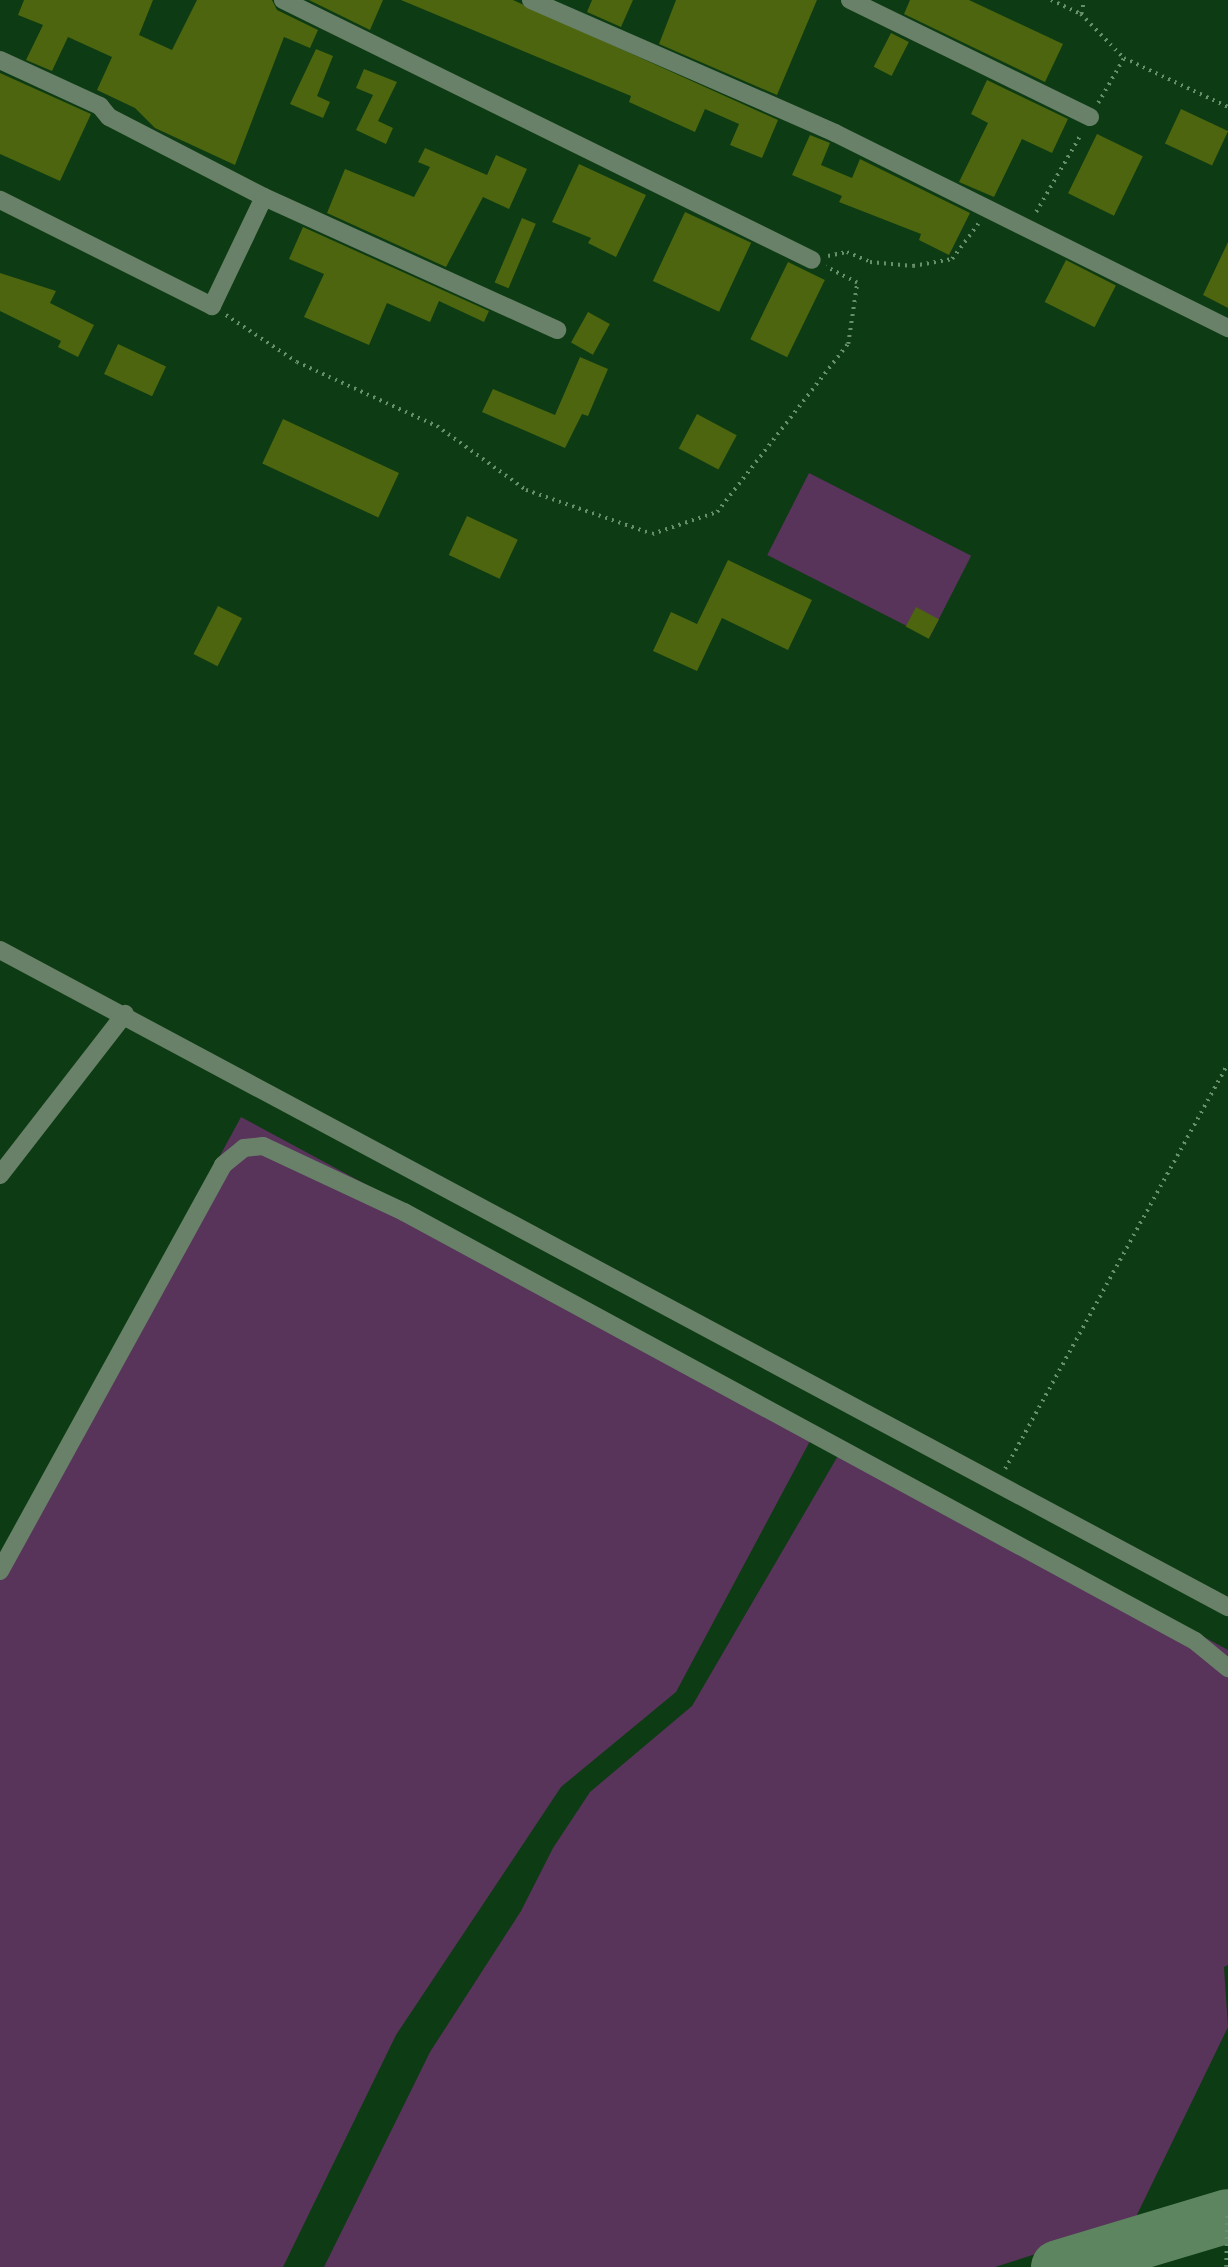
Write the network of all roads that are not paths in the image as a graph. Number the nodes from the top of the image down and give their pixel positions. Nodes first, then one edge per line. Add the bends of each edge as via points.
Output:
1 (283, 0) edge
2 (531, 0) edge
3 (850, 0) edge
4 (0, 60) edge
5 (1090, 117) road end
6 (264, 197) junction
7 (0, 200) edge
8 (812, 260) road end
9 (1228, 328) edge
10 (556, 330) dead end
11 (0, 950) edge
12 (125, 1014) junction
13 (0, 1175) edge
14 (0, 1571) edge
15 (1228, 1607) edge
16 (1228, 1668) edge

1 - 8 street
2 - 9 street via 835,133
3 - 5 street
4 - 6 street via 100,106 109,117
6 - 7 street via 212,306
6 - 10 street
11 - 12 street
12 - 13 street
12 - 15 street
14 - 16 street via 223,1165 244,1148 263,1146 394,1206 1195,1641

